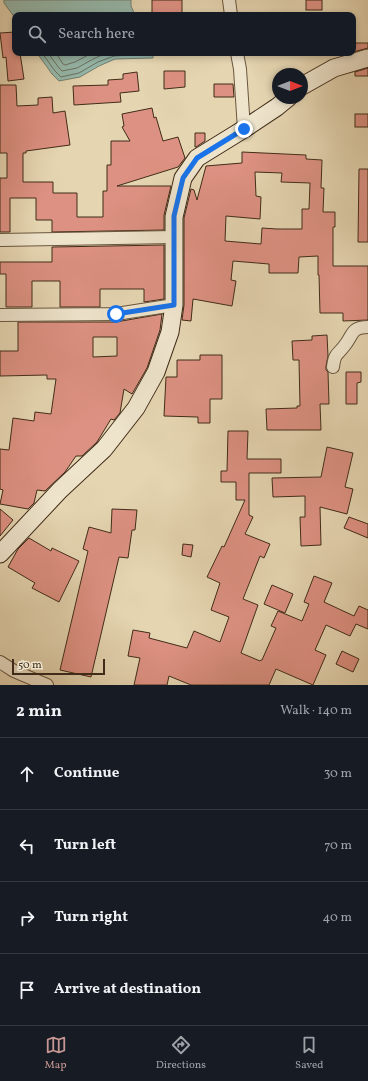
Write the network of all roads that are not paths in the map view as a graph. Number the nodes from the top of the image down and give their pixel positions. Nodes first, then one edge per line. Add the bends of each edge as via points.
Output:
1 (229, 0) edge
2 (231, 12) edge
3 (238, 56) edge
4 (368, 58) edge
5 (308, 83) edge
6 (281, 104) edge
7 (244, 129) junction
8 (174, 237) junction
9 (0, 240) edge
10 (174, 305) junction
11 (0, 315) edge
12 (368, 327) edge
13 (333, 367) dead end
14 (1, 552) edge
15 (0, 662) edge
16 (46, 685) edge

1 - 2 street
3 - 7 street
4 - 5 street via 334,68
6 - 7 street
7 - 8 street via 197,158 183,178 174,216
8 - 9 street
8 - 10 street
10 - 11 street via 116,314
10 - 14 street via 170,332 156,372 136,408 104,449 60,490
12 - 13 street via 353,331 335,356
15 - 16 street

